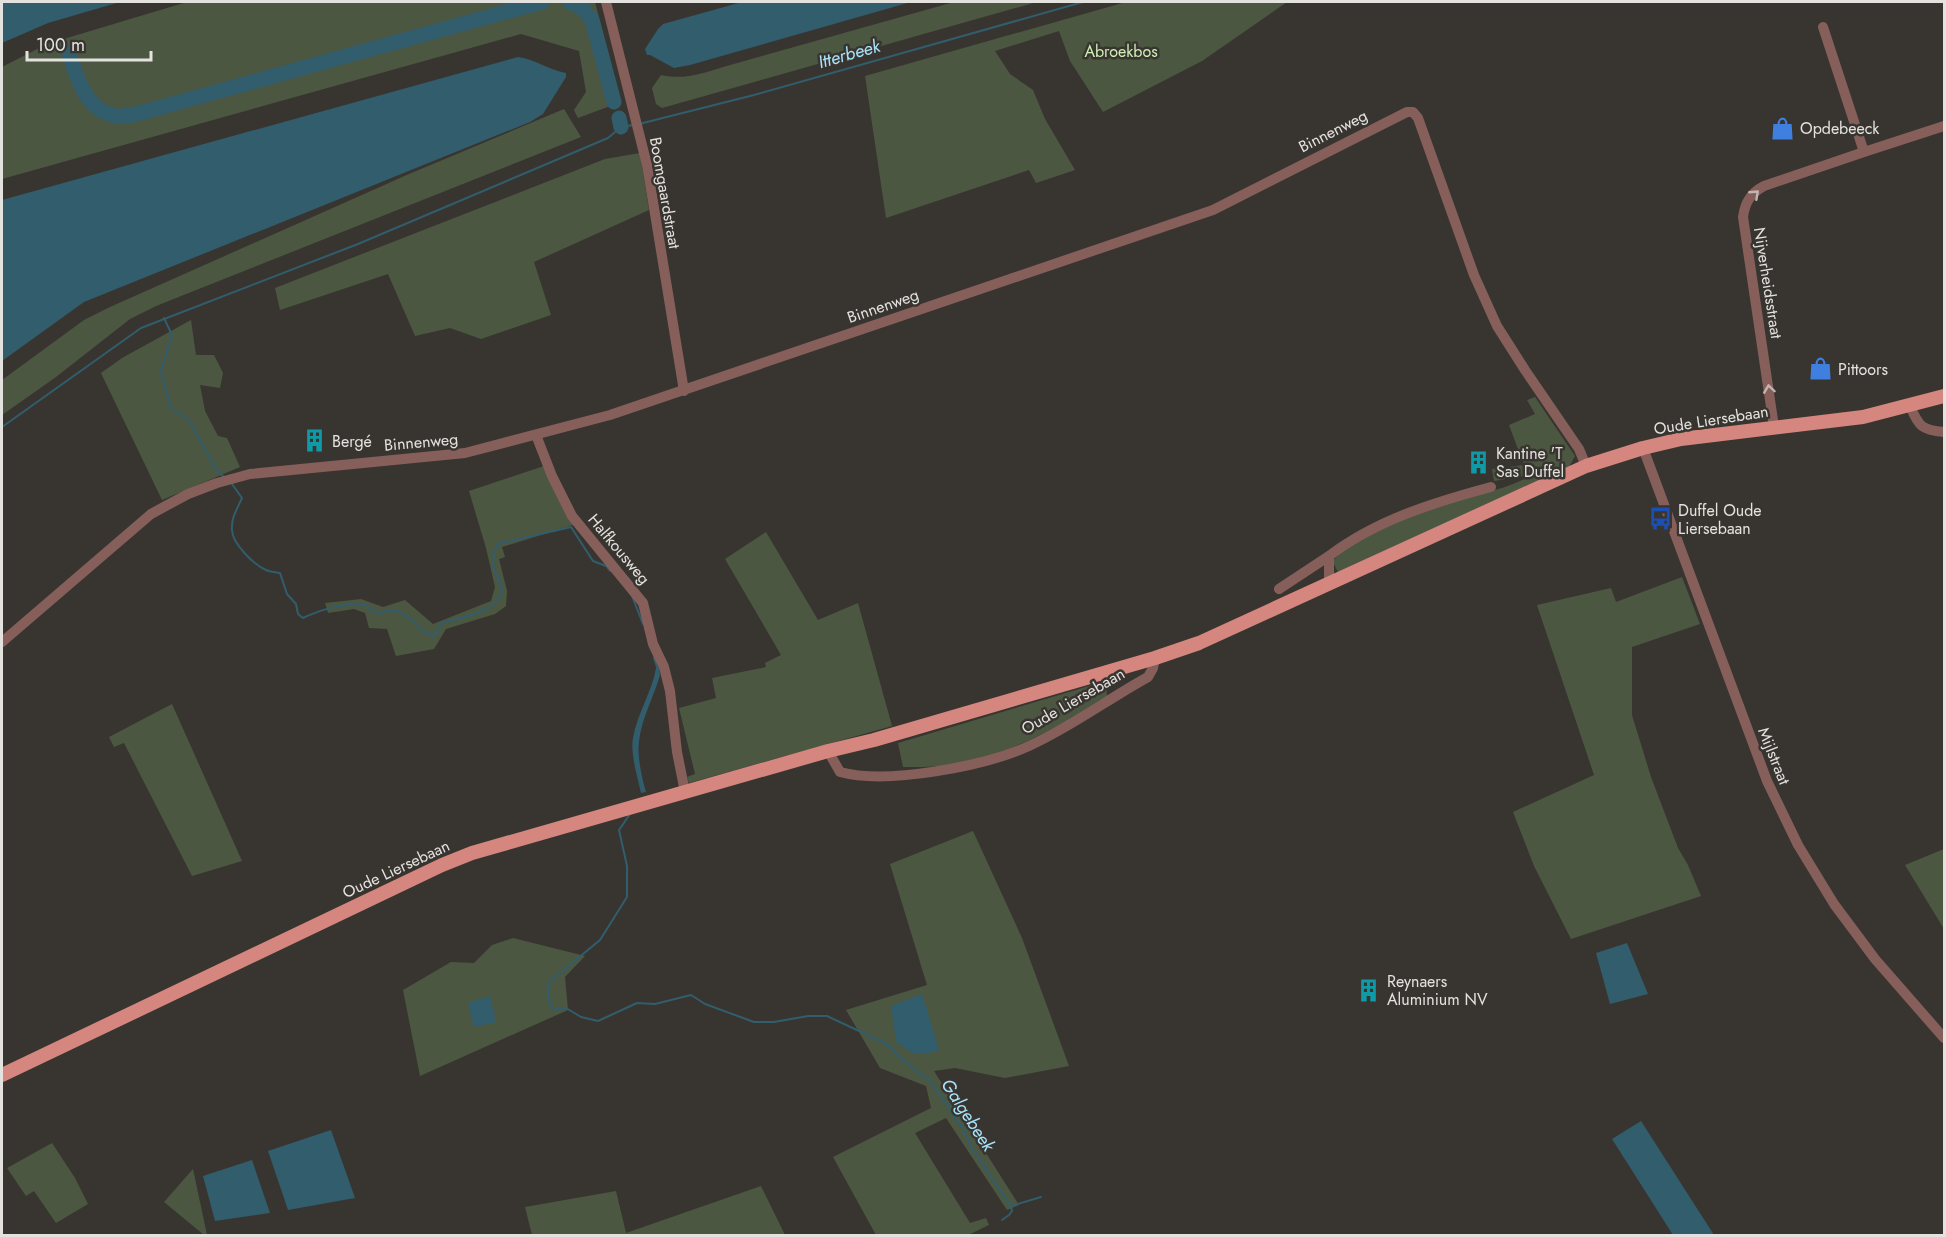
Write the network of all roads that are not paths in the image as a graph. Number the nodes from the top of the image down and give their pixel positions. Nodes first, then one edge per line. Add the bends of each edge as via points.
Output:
1 (606, 2) edge
2 (1823, 27) dead end
3 (1944, 126) edge
4 (1864, 152) junction
5 (684, 391) junction
6 (1944, 396) edge
7 (1910, 406) junction
8 (1774, 427) junction
9 (1944, 432) edge
10 (536, 435) junction
11 (1643, 448) junction
12 (1586, 466) junction
13 (1491, 487) dead end
14 (1329, 556) junction
15 (1329, 584) junction
16 (1279, 589) dead end
17 (2, 642) edge
18 (1155, 658) junction
19 (828, 751) junction
20 (685, 792) junction
21 (1944, 1038) edge
22 (2, 1075) edge

1 - 5 street, Boomgaardstraat via 646,165
2 - 4 street
3 - 4 street, Nijverheidsstraat
8 -> 4 street, Nijverheidsstraat via 1744,207 1755,191 1764,186
5 - 10 street, Binnenweg
5 - 12 street, Binnenweg via 1213,210 1413,112 1497,326 1579,449
6 - 7 main road, Oude Liersebaan
7 - 8 main road, Oude Liersebaan via 1863,417
7 - 9 street via 1923,428
8 - 11 main road, Oude Liersebaan via 1710,434
10 - 17 street, Binnenweg via 465,453 250,474 188,494 151,514
10 - 20 street, Halfkousweg via 572,516 644,603 670,691
11 - 12 main road, Oude Liersebaan
11 - 21 street, Mijlstraat via 1767,781 1798,844 1834,904 1875,959
12 - 15 main road, Oude Liersebaan
13 - 14 street via 1431,504 1379,526
14 - 15 street
14 - 16 street
15 - 18 main road, Oude Liersebaan via 1199,643
18 - 19 main road, Oude Liersebaan
18 - 19 street, Oude Liersebaan via 1148,677 1077,720 1028,747 980,762 938,771 855,776 840,772
19 - 20 main road, Oude Liersebaan
20 - 22 main road, Oude Liersebaan via 442,865

